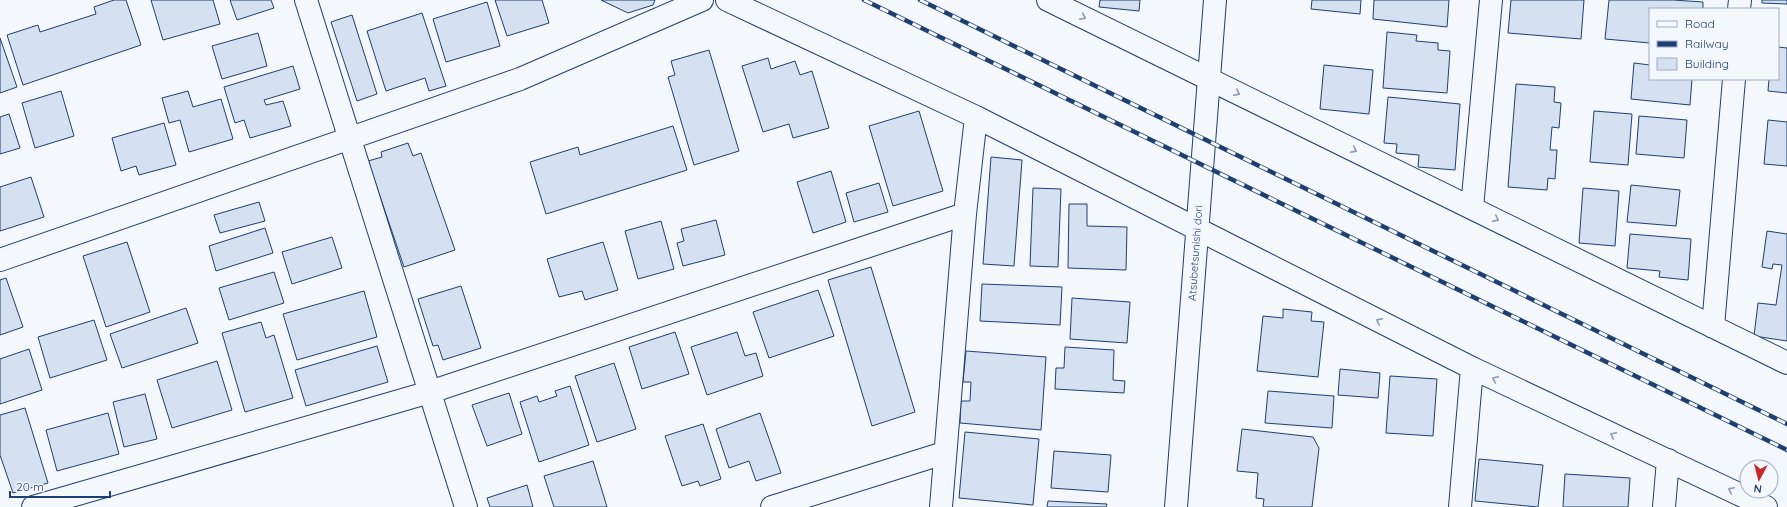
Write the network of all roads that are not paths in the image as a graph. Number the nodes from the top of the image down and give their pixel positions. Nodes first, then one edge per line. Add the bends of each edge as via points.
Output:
1 (306, 0) edge
2 (702, 0) edge
3 (728, 0) edge
4 (1048, 0) edge
5 (1215, 0) edge
6 (1491, 0) edge
7 (1209, 79) junction
8 (1734, 80) edge
9 (976, 117) junction
10 (348, 138) junction
11 (1472, 208) junction
12 (965, 214) junction
13 (1197, 228) junction
14 (0, 260) edge
15 (1713, 327) junction
16 (1787, 363) edge
17 (1472, 368) junction
18 (430, 392) junction
19 (944, 453) junction
20 (1668, 460) junction
21 (33, 507) edge
22 (466, 507) edge
23 (772, 507) edge
24 (941, 507) edge
25 (1176, 507) edge
26 (1460, 507) edge
27 (1664, 507) edge
28 (1766, 507) edge

1 - 10 street
2 - 10 street via 520,79
3 - 9 street
4 -> 7 street
5 - 7 street, Atsubetsunishi dori
6 - 11 street
7 -> 11 street
7 - 13 street, Atsubetsunishi dori
8 - 15 street
9 - 12 street
9 - 13 street
10 - 14 street
10 - 18 street
11 -> 15 street
12 - 18 street
12 - 19 street
17 -> 13 street
13 - 25 street, Atsubetsunishi dori
15 - 16 street
20 -> 17 street
17 - 26 street
18 - 21 street
18 - 22 street
19 - 23 street
19 - 24 street
20 - 27 street
28 -> 20 street

